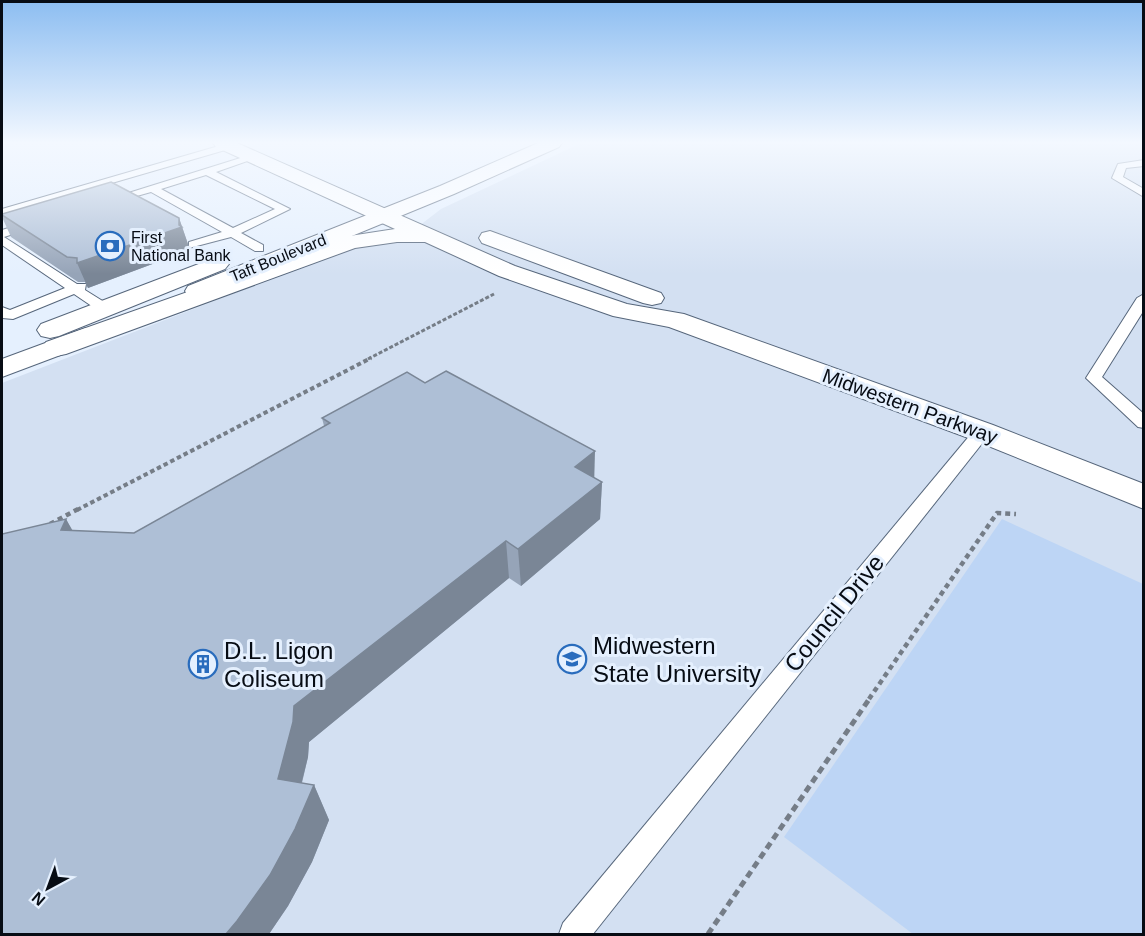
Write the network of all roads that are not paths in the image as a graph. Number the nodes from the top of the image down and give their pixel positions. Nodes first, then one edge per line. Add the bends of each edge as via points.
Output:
1 (86, 187) edge
2 (157, 187) edge
3 (239, 187) edge
4 (335, 187) edge
5 (352, 187) edge
6 (429, 187) edge
7 (438, 187) edge
8 (153, 188) junction
9 (99, 204) edge
10 (387, 206) junction
11 (2, 212) edge
12 (432, 214) dead end
13 (45, 220) edge
14 (465, 228) dead end
15 (232, 233) junction
16 (2, 234) edge
17 (2, 240) edge
18 (438, 241) junction
19 (194, 245) dead end
20 (259, 248) junction
21 (78, 288) junction
22 (1143, 298) edge
23 (104, 308) junction
24 (2, 311) edge
25 (675, 320) junction
26 (56, 348) junction
27 (2, 349) edge
28 (2, 369) edge
29 (1143, 423) edge
30 (982, 432) junction
31 (1141, 491) edge
32 (574, 934) edge

1 - 11 lane
2 - 8 lane
3 - 15 lane via 284,209
4 - 10 main road, Midwestern Parkway
5 - 10 main road, Midwestern Parkway
6 - 10 main road, Taft Boulevard
7 - 10 main road, Taft Boulevard
8 - 9 lane
8 - 15 lane
10 - 12 main road, Midwestern Parkway
10 - 18 main road, Midwestern Parkway
10 - 20 main road, Taft Boulevard
10 - 26 main road, Taft Boulevard
13 - 16 lane
14 - 25 main road, Midwestern Parkway via 656,299
15 - 19 lane
15 - 20 lane
17 - 21 lane
18 - 25 main road, Midwestern Parkway via 573,296
18 - 26 main road via 397,235 351,242
20 - 23 main road, Taft Boulevard
21 - 23 lane
21 - 24 lane via 8,316
22 - 29 lane via 1094,378
23 - 27 main road, Taft Boulevard
25 - 30 main road, Midwestern Parkway
26 - 28 main road, Taft Boulevard
30 - 31 main road, Midwestern Parkway
30 - 32 lane, Council Drive

